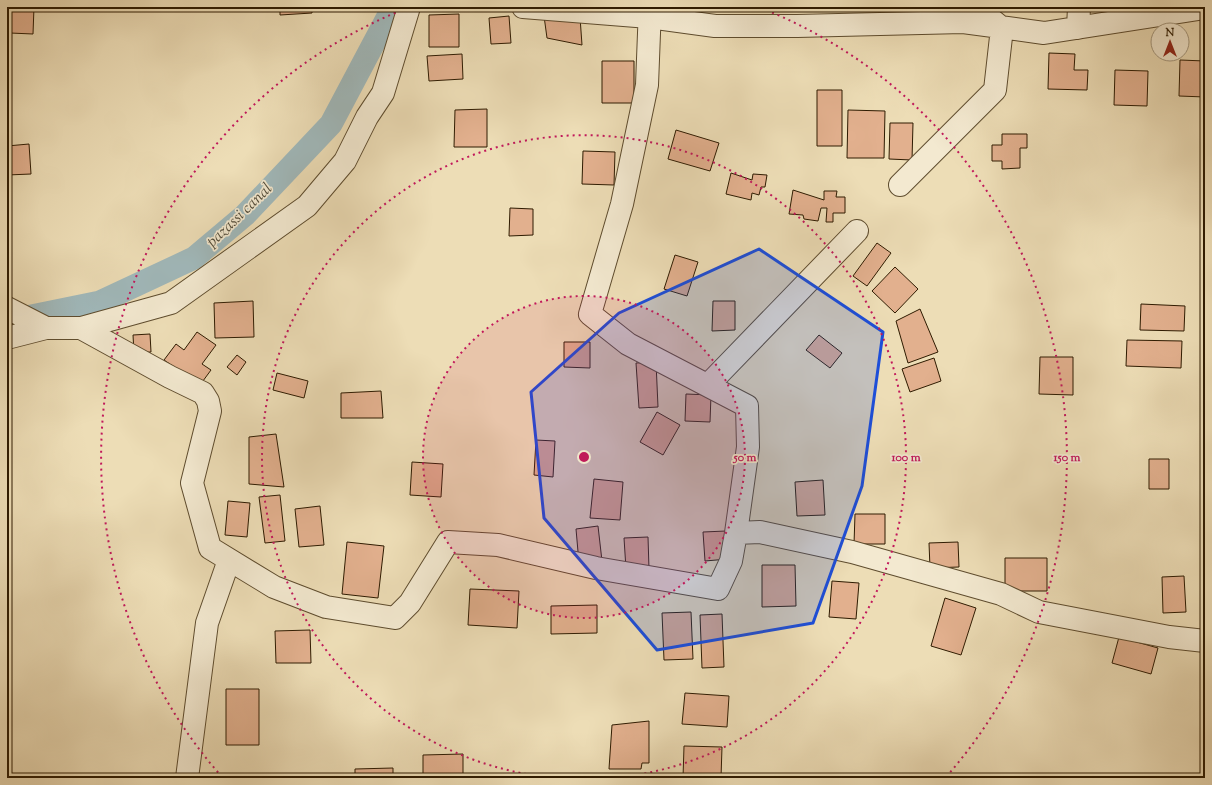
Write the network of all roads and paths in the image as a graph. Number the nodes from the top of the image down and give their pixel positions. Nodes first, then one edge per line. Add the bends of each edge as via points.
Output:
1 (409, 7) edge
2 (523, 7) edge
3 (976, 7) edge
4 (1205, 8) edge
5 (650, 12) edge
6 (1078, 17) edge
7 (1002, 28) junction
8 (900, 185) dead end
9 (857, 230) dead end
10 (7, 308) edge
11 (45, 328) junction
12 (81, 328) junction
13 (7, 338) edge
14 (708, 385) junction
15 (736, 533) junction
16 (229, 560) junction
17 (1205, 640) edge
18 (187, 778) edge

1 - 12 street via 383,93 367,117 345,161 307,206 171,303
2 - 5 street
3 - 7 street
4 - 6 street
5 - 7 street via 715,26 963,22
5 - 14 street via 647,85 622,204 590,314 628,344
6 - 7 street via 1044,33
7 - 8 street via 995,90
9 - 14 street
10 - 11 street
11 - 12 street
11 - 13 street
12 - 16 street via 202,393 205,397 210,411 192,482 210,548
14 - 15 street via 747,406 748,446
15 - 16 street via 731,561 718,589 596,568 498,545 448,542 410,603 395,618 326,607 274,587
15 - 17 street via 760,532 852,552 1001,594 1039,612 1169,637
16 - 18 street via 207,623

